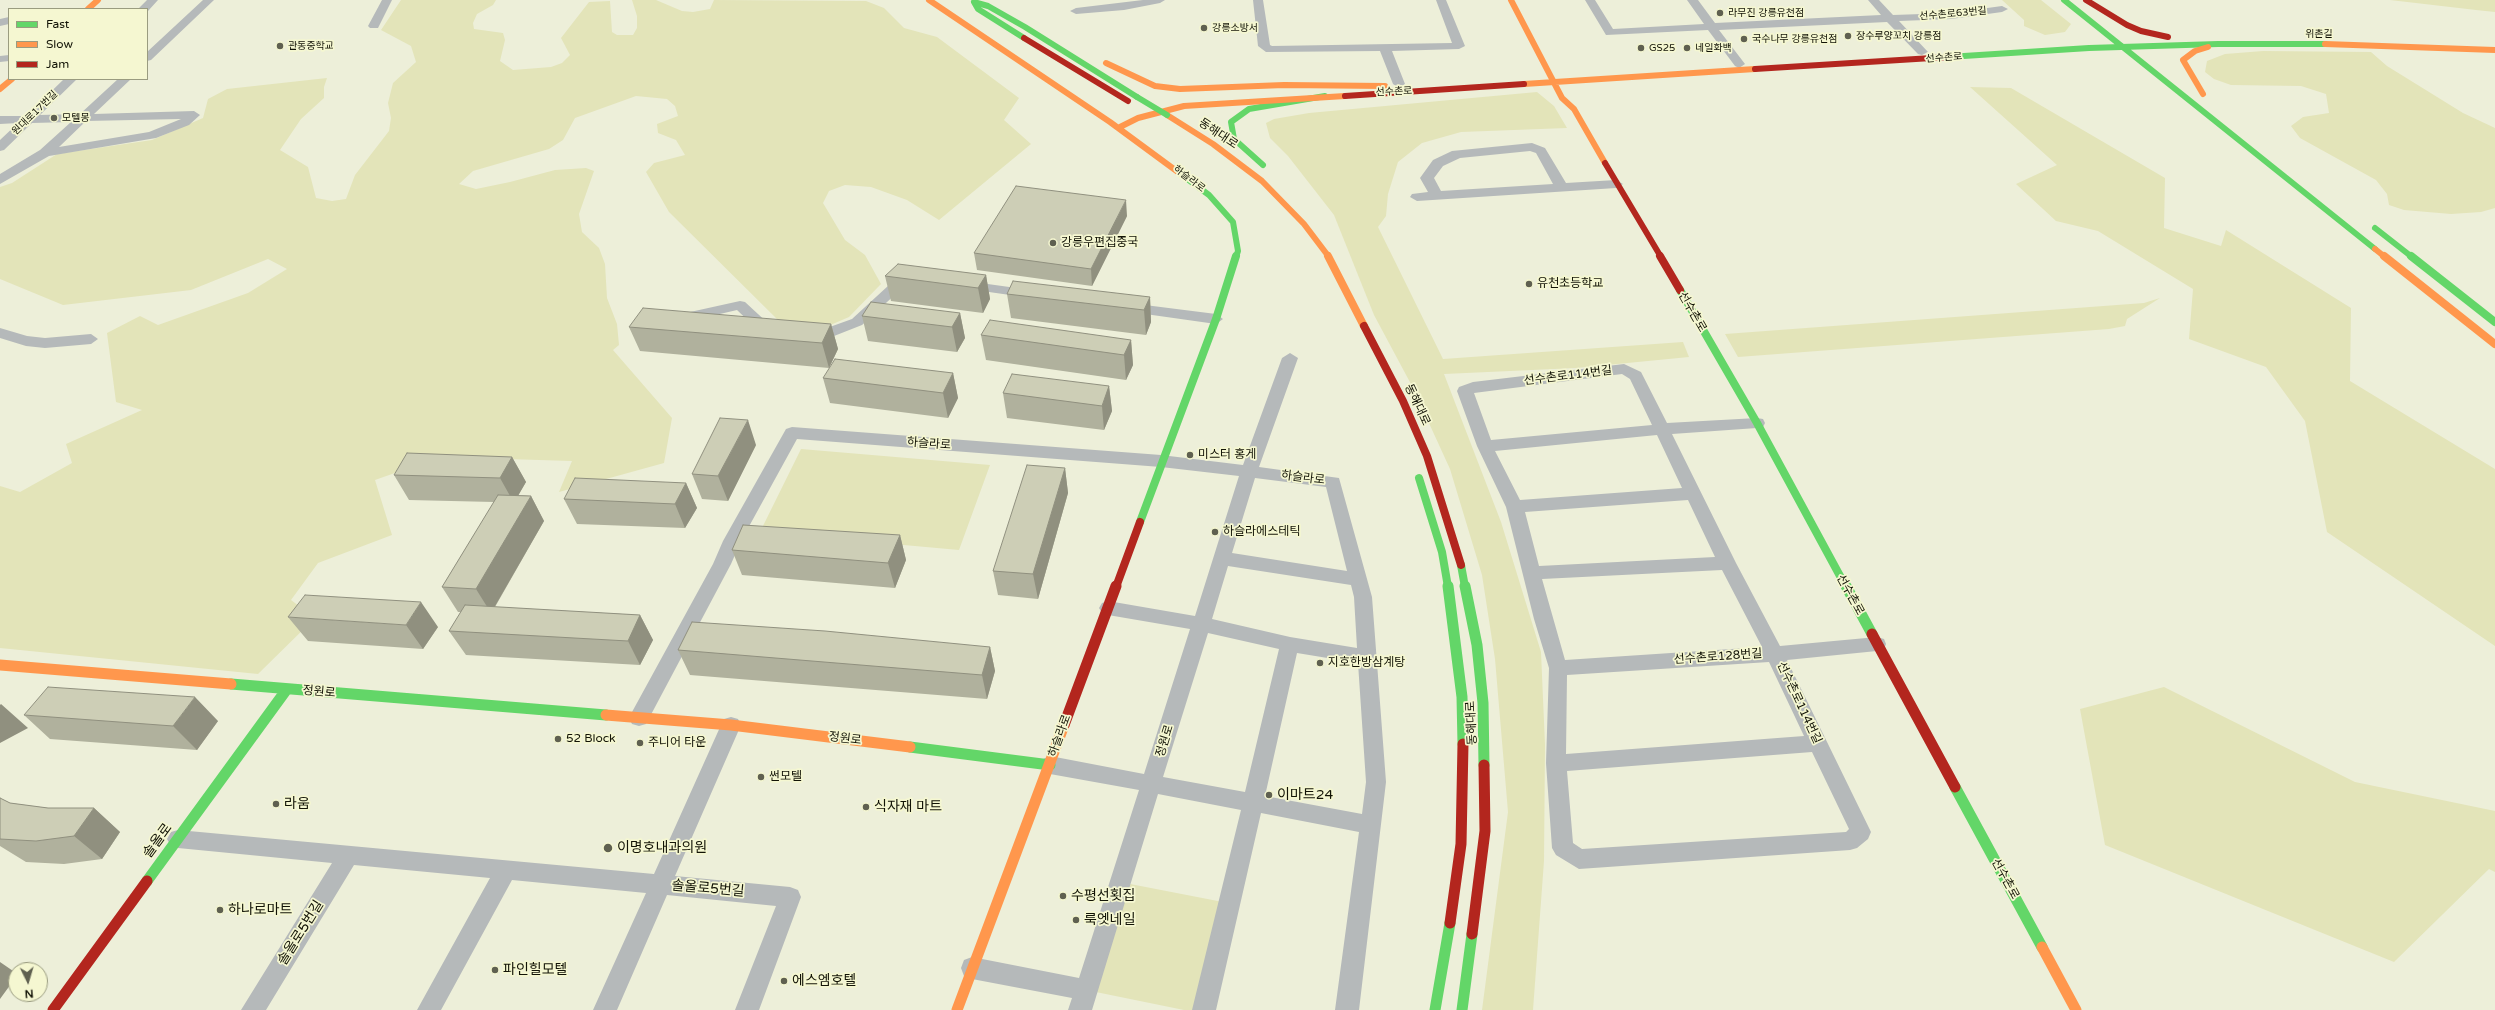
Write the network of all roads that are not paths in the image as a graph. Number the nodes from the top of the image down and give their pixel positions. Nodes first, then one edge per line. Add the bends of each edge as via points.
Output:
1 (98, 0) edge
2 (153, 0) edge
3 (209, 0) edge
4 (387, 0) edge
5 (929, 0) edge
6 (1160, 0) edge
7 (1258, 0) edge
8 (1441, 0) edge
9 (1511, 0) edge
10 (1590, 0) edge
11 (1692, 0) edge
12 (1873, 0) edge
13 (1992, 0) edge
14 (2086, 0) edge
15 (972, 1) edge
16 (2065, 1) edge
17 (89, 8) edge
18 (145, 8) edge
19 (1076, 11) dead end
20 (1889, 19) junction
21 (374, 26) dead end
22 (1711, 27) junction
23 (2084, 31) dead end
24 (1542, 38) dead end
25 (2211, 38) junction
26 (1042, 39) junction
27 (2074, 39) dead end
28 (2140, 43) junction
29 (2118, 44) junction
30 (2249, 44) junction
31 (2032, 45) junction
32 (2335, 45) junction
33 (1385, 48) junction
34 (1548, 50) dead end
35 (2052, 50) junction
36 (2495, 50) edge
37 (1922, 52) junction
38 (2155, 55) dead end
39 (148, 56) edge
40 (2112, 57) dead end
41 (2124, 61) dead end
42 (1741, 68) junction
43 (1562, 75) junction
44 (2179, 75) dead end
45 (1552, 79) junction
46 (70, 80) edge
47 (124, 80) edge
48 (7, 81) edge
49 (1399, 84) junction
50 (1385, 86) junction
51 (0, 89) edge
52 (1325, 96) junction
53 (2182, 96) junction
54 (1133, 99) junction
55 (1574, 109) junction
56 (84, 117) junction
57 (29, 119) junction
58 (0, 120) edge
59 (1110, 122) junction
60 (1118, 128) junction
61 (0, 147) edge
62 (45, 153) junction
63 (0, 180) edge
64 (1247, 181) dead end
65 (1616, 184) junction
66 (1561, 187) junction
67 (1436, 195) junction
68 (1417, 197) dead end
69 (1298, 218) junction
70 (2364, 221) dead end
71 (919, 279) edge
72 (949, 283) edge
73 (1047, 297) edge
74 (1118, 306) edge
75 (665, 316) edge
76 (1216, 319) junction
77 (2495, 322) edge
78 (782, 331) edge
79 (0, 332) edge
80 (798, 332) edge
81 (91, 339) dead end
82 (2495, 344) edge
83 (1290, 358) dead end
84 (1756, 422) junction
85 (1663, 429) junction
86 (1486, 446) junction
87 (1161, 462) junction
88 (1417, 471) dead end
89 (1249, 472) junction
90 (1694, 493) junction
91 (1515, 507) junction
92 (1222, 558) junction
93 (1727, 563) junction
94 (1532, 574) junction
95 (1358, 580) junction
96 (1108, 608) junction
97 (1202, 624) junction
98 (1290, 644) junction
99 (1877, 644) junction
100 (1775, 654) junction
101 (1367, 657) junction
102 (0, 665) edge
103 (1558, 668) junction
104 (287, 689) junction
105 (639, 718) junction
106 (731, 725) junction
107 (1817, 743) junction
108 (1556, 763) junction
109 (1050, 765) junction
110 (1151, 785) junction
111 (1252, 804) junction
112 (1371, 825) junction
113 (178, 839) junction
114 (349, 855) junction
115 (506, 870) junction
116 (661, 884) junction
117 (972, 968) junction
118 (1083, 1000) edge
119 (53, 1010) edge
120 (253, 1010) edge
121 (429, 1010) edge
122 (605, 1010) edge
123 (747, 1010) edge
124 (957, 1010) edge
125 (1204, 1010) edge
126 (1347, 1010) edge
127 (1435, 1010) edge
128 (1462, 1010) edge
129 (2076, 1010) edge

1 - 17 street
2 - 18 street
3 - 39 street
4 - 21 street
5 - 59 street, 하슬라로
6 - 19 street via 1124,7
7 - 33 street via 1264,46 1270,50
8 - 33 street via 1459,46
9 - 45 street, 선수촌로
10 - 22 street via 1610,33
11 - 22 street
12 - 20 street
13 - 20 street, 선수촌로63번길 via 2002,9 1951,16
14 - 25 street via 2141,31 2164,36
14 - 28 street
15 - 26 street, 동해대로 via 988,6
15 - 54 street, 동해대로 via 978,9
16 - 23 street via 2084,22
16 - 29 street
20 - 22 street
20 - 37 street
22 - 42 street
24 - 34 street
25 - 28 street
25 - 32 street
26 - 50 street via 1109,64 1144,82 1166,88
26 - 54 street, 동해대로
27 - 31 street
28 - 29 street, 선수촌로
28 - 30 street, 위촌길
28 - 38 street
29 - 31 street, 선수촌로
29 - 35 street, 선수촌로
29 - 53 street
30 - 32 street, 위촌길
30 - 44 street via 2206,47 2183,60 2206,97
31 - 37 street, 선수촌로
32 - 36 street, 위촌길 via 2374,44
33 - 49 street, 선수촌로
35 - 40 street
35 - 42 street, 선수촌로
37 - 42 street, 선수촌로
41 - 53 street
42 - 43 street
43 - 45 street
43 - 55 street via 1574,97
45 - 49 street, 선수촌로
45 - 52 street, 선수촌로
45 - 55 street, 선수촌로 via 1562,98
46 - 57 street, 원대로17번길
47 - 56 street
48 - 51 street
49 - 50 street, 선수촌로
50 - 59 street, 선수촌로 via 1176,100 1128,112
52 - 60 street, 선수촌로 via 1184,106 1138,118
52 - 69 street via 1249,109 1231,122 1234,139 1260,161
53 - 82 street
54 - 64 street, 동해대로
54 - 69 street, 동해대로, bridge via 1167,115 1234,159 1262,181
55 - 65 street, 선수촌로
56 - 57 street
56 - 62 street
56 - 62 street via 194,115 185,122 152,135
57 - 58 street
57 - 61 street, 원대로17번길
59 - 60 street, 하슬라로
60 - 76 street, 하슬라로 via 1209,195 1233,222 1238,251
62 - 63 street
65 - 66 street
65 - 84 street, 선수촌로
66 - 67 street
66 - 67 street via 1541,151 1532,147 1457,154 1438,163 1427,178
67 - 68 street
69 - 128 street, 동해대로 via 1327,254 1403,401 1444,502 1467,596 1477,645 1484,703 1485,831
70 - 77 street
71 - 80 street via 904,277 857,322 829,333
72 - 73 street
74 - 76 street
75 - 78 street via 669,321 740,305 767,331
76 - 87 street, 하슬라로
79 - 81 street via 26,341 45,343
83 - 89 street
84 - 85 street
84 - 99 street, 선수촌로
85 - 86 street
85 - 86 street, 선수촌로114번길 via 1636,376 1624,369 1473,387 1465,391
85 - 90 street, 선수촌로114번길
86 - 91 street
87 - 89 street, 하슬라로
87 - 96 street, 하슬라로
87 - 105 street, 하슬라로 via 792,433
88 - 127 street, 동해대로 via 1442,552 1456,630 1462,697 1464,779 1461,844 1447,947
89 - 92 street, 정원로
89 - 95 street, 하슬라로 via 1333,482
90 - 91 street
90 - 93 street, 선수촌로114번길
91 - 94 street
92 - 95 street
92 - 97 street, 정원로
93 - 94 street
93 - 100 street, 선수촌로114번길
94 - 103 street
95 - 101 street via 1363,597
96 - 97 street
96 - 109 street, 하슬라로
97 - 98 street
97 - 110 street, 정원로
98 - 101 street
98 - 111 street
99 - 100 street, 선수촌로128번길
99 - 129 street, 선수촌로
100 - 103 street, 선수촌로128번길
100 - 107 street, 선수촌로114번길
101 - 112 street via 1376,782
102 - 104 street, 정원로
103 - 108 street
104 - 105 street, 정원로
104 - 113 street, 솔올로
105 - 106 street, 정원로
106 - 109 street, 정원로
106 - 116 street
107 - 108 street
107 - 108 street, 선수촌로114번길 via 1861,832 1850,841 1579,859 1563,848
109 - 110 street
109 - 117 street, 하슬라로
110 - 111 street
110 - 118 street, 정원로
111 - 112 street
111 - 125 street
112 - 126 street
113 - 114 street, 솔올로5번길
113 - 119 street, 솔올로
114 - 115 street, 솔올로5번길
114 - 120 street, 솔올로5번길
115 - 116 street, 솔올로5번길
115 - 121 street
116 - 122 street
116 - 123 street, 솔올로5번길 via 790,897
117 - 118 street
117 - 124 street, 하슬라로

